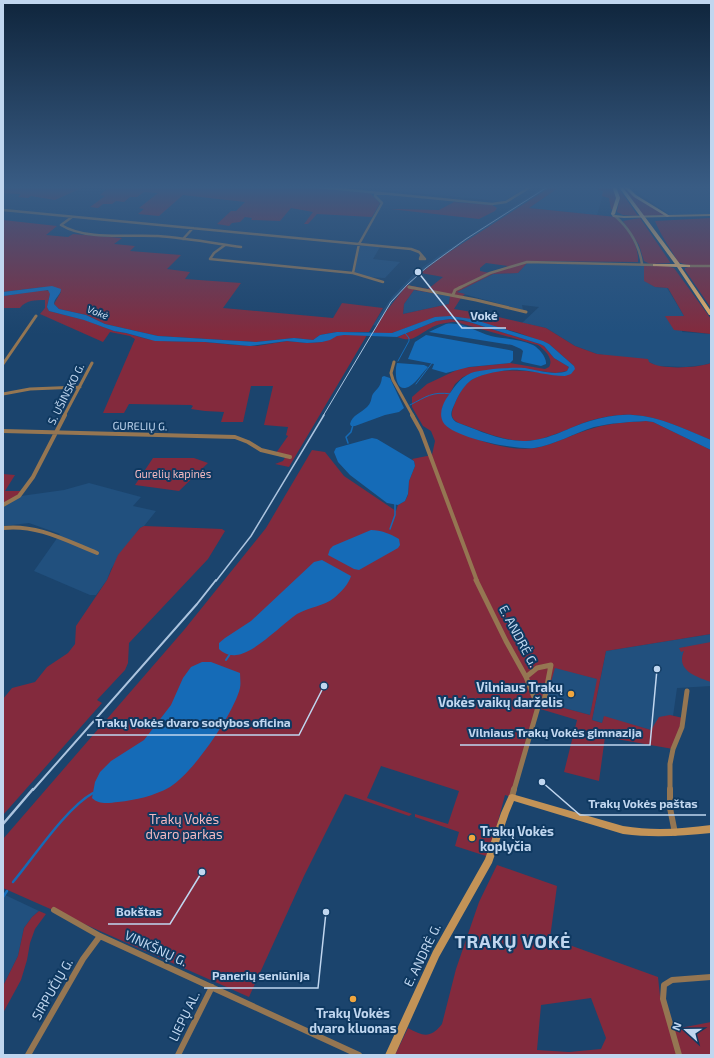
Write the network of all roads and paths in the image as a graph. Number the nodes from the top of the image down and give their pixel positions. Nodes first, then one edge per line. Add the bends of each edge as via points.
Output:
1 (102, 235) edge
2 (186, 235) edge
3 (269, 235) edge
4 (364, 235) edge
5 (630, 235) edge
6 (655, 235) edge
7 (183, 239) junction
8 (359, 244) junction
9 (225, 245) junction
10 (241, 247) dead end
11 (422, 256) dead end
12 (642, 264) junction
13 (654, 265) joint
14 (676, 265) junction
15 (688, 266) joint
16 (711, 266) edge
17 (353, 273) junction
18 (383, 282) dead end
19 (409, 287) dead end
20 (455, 290) junction
21 (440, 293) junction
22 (453, 295) junction
23 (526, 312) dead end
24 (711, 314) edge
25 (36, 316) dead end
26 (394, 362) dead end
27 (92, 363) dead end
28 (3, 364) edge
29 (80, 386) junction
30 (3, 394) edge
31 (3, 431) edge
32 (56, 433) junction
33 (290, 457) dead end
34 (3, 505) edge
35 (3, 528) edge
36 (97, 553) dead end
37 (526, 677) junction
38 (686, 691) dead end
39 (538, 707) junction
40 (512, 797) junction
41 (711, 830) edge
42 (675, 833) junction
43 (54, 910) dead end
44 (100, 936) junction
45 (711, 977) edge
46 (212, 987) junction
47 (28, 1055) edge
48 (178, 1055) edge
49 (359, 1055) edge
50 (390, 1055) edge
51 (679, 1055) edge

1 - 7 street
2 - 7 street
3 - 8 street
4 - 8 street
5 - 12 street via 638,247
6 - 14 highway
7 - 9 street
8 - 11 street via 411,249
8 - 17 street
9 - 10 street
9 - 17 street via 210,259
12 - 13 street
12 - 20 street via 527,262 505,268
13 - 14 highway
14 - 15 highway
14 - 24 highway
15 - 16 street
17 - 18 street
19 - 21 street
20 - 21 street
20 - 22 street
21 - 22 street
22 - 23 street
25 - 28 street
26 - 37 street, E. ANDRĖ G. via 391,376 423,434 477,581
27 - 29 street, S. UŠINSKO G.
29 - 30 street via 30,389
29 - 32 street, S. UŠINSKO G.
31 - 32 street, GURELIŲ G.
32 - 33 street, GURELIŲ G. via 235,437 261,450
32 - 34 street, S. UŠINSKO G. via 33,477 19,496
35 - 36 street via 19,527 44,532
37 - 39 street, E. ANDRĖ G.
37 - 39 street via 532,670 551,665 544,701
38 - 42 street via 682,727 670,764 670,808
39 - 40 street, E. ANDRĖ G.
40 - 42 main road via 623,830 644,834
40 - 50 main road, E. ANDRĖ G. via 489,860 436,954
41 - 42 main road
43 - 44 street, VINKŠNŲ G.
44 - 46 street, VINKŠNŲ G.
44 - 47 street, SIRPUČIŲ G. via 83,959
45 - 51 street via 672,980 664,986 663,999
46 - 48 street, LIEPŲ AL.
46 - 49 street, VINKŠNŲ G.

